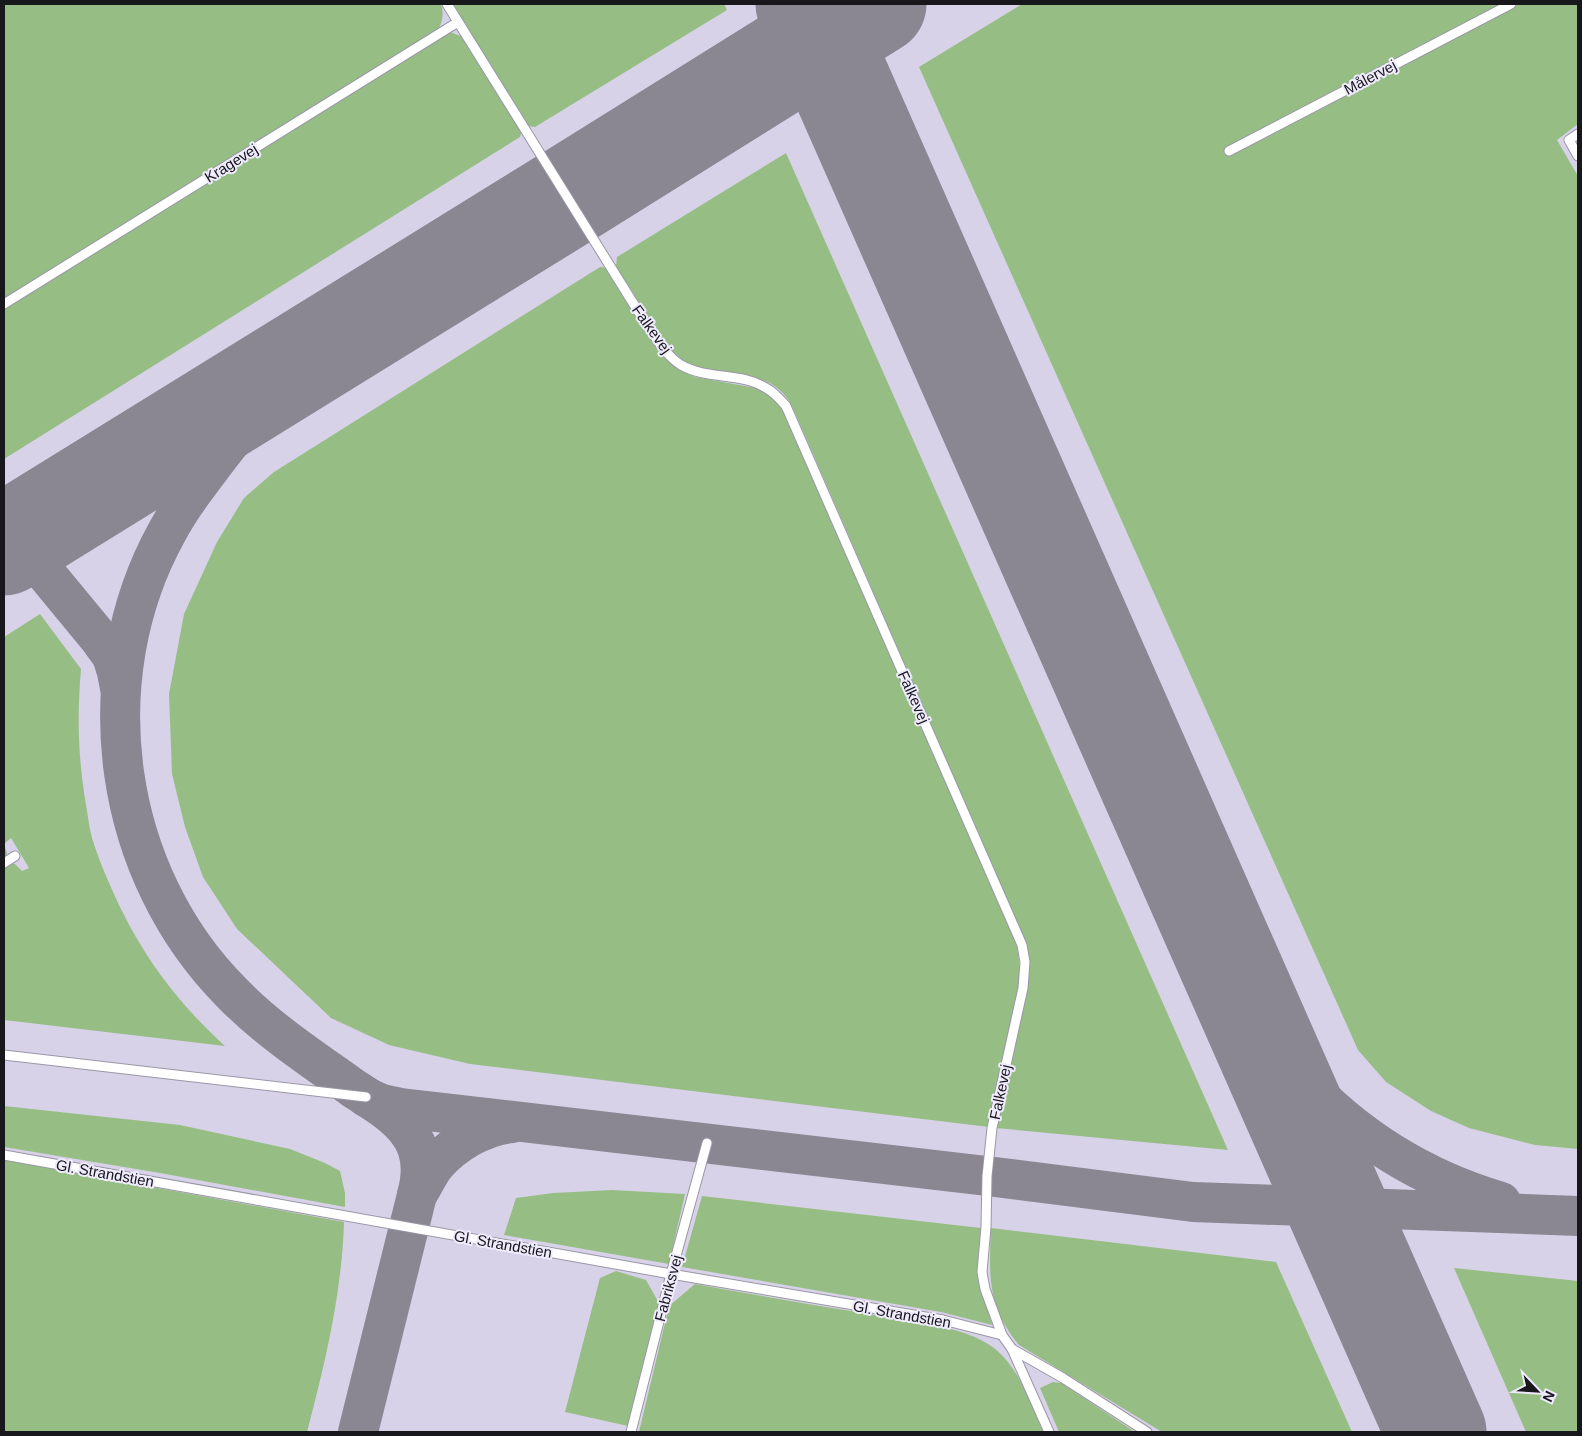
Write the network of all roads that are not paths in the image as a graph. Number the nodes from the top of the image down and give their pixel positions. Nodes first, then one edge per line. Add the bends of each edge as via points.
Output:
1 (447, 4) edge
2 (1511, 4) edge
3 (458, 22) junction
4 (1578, 134) edge
5 (1229, 151) dead end
6 (1578, 156) edge
7 (4, 304) edge
8 (15, 856) dead end
9 (4, 863) edge
10 (4, 1054) edge
11 (366, 1097) dead end
12 (707, 1143) dead end
13 (4, 1155) edge
14 (671, 1274) junction
15 (1002, 1335) junction
16 (1012, 1349) junction
17 (631, 1432) edge
18 (1050, 1432) edge
19 (1147, 1432) edge

1 - 3 lane, Falkevej
2 - 5 lane, Målervej
3 - 7 lane, Kragevej
3 - 15 lane, Falkevej via 663,348 691,370 765,387 786,406 1013,921 1024,953 1023,980 992,1128 982,1272
4 - 6 lane via 1569,140
8 - 9 lane
10 - 11 lane
12 - 14 lane, Fabriksvej
13 - 14 lane, Gl. Strandstien
14 - 15 lane, Gl. Strandstien via 943,1320
14 - 17 lane, Fabriksvej
15 - 16 lane, Falkevej
16 - 18 lane
16 - 19 lane, Falkevej

